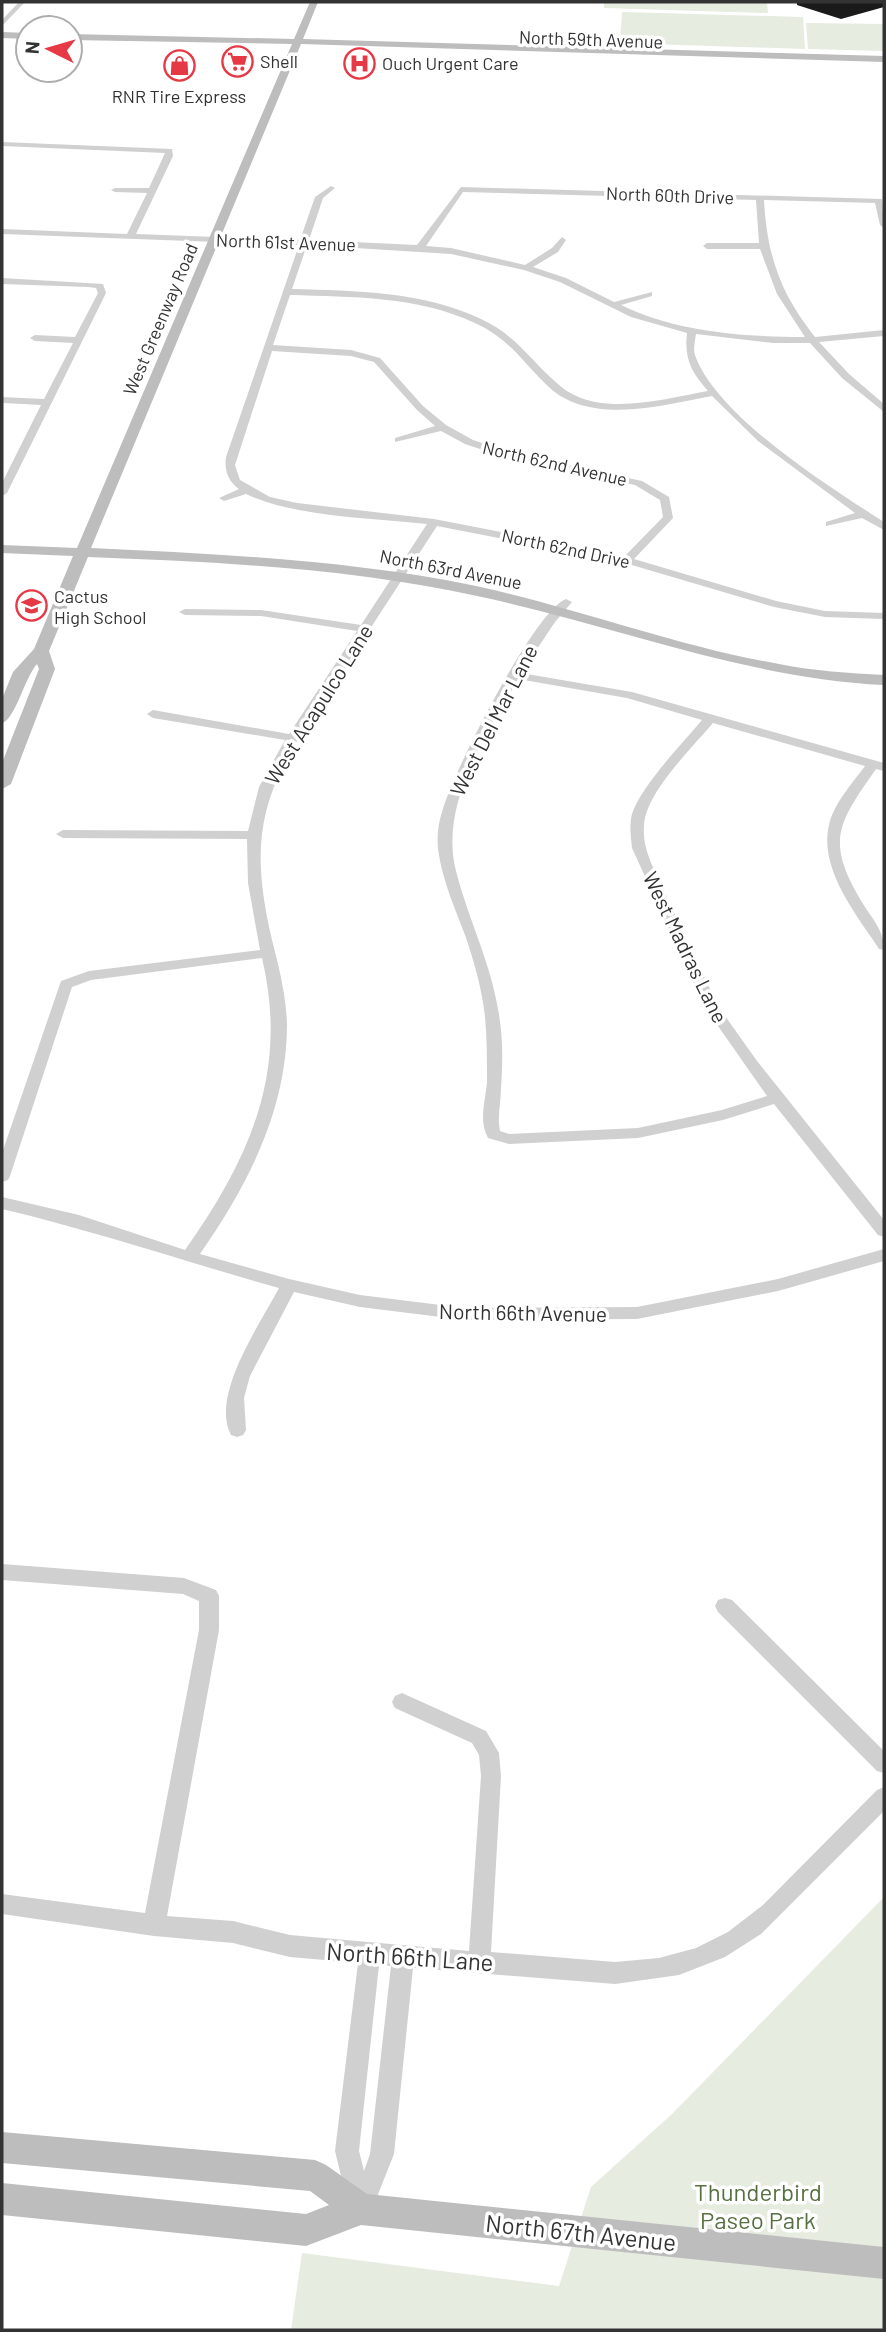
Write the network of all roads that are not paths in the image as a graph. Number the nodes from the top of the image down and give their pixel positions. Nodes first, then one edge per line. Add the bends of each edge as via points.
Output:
1 (22, 2) edge
2 (314, 2) edge
3 (2, 13) edge
4 (13, 13) junction
5 (2, 24) edge
6 (84, 37) edge
7 (296, 44) junction
8 (884, 61) edge
9 (2, 144) edge
10 (331, 188) dead end
11 (115, 190) dead end
12 (152, 191) junction
13 (760, 198) junction
14 (884, 225) edge
15 (2, 232) edge
16 (130, 237) junction
17 (214, 240) junction
18 (562, 240) dead end
19 (303, 243) junction
20 (707, 246) dead end
21 (764, 246) junction
22 (421, 248) junction
23 (526, 268) junction
24 (2, 281) edge
25 (288, 292) junction
26 (649, 294) dead end
27 (612, 305) junction
28 (692, 331) junction
29 (884, 333) edge
30 (35, 338) dead end
31 (79, 340) junction
32 (813, 340) junction
33 (270, 348) junction
34 (714, 393) junction
35 (3, 400) edge
36 (47, 402) junction
37 (884, 409) edge
38 (442, 427) junction
39 (398, 440) dead end
40 (8, 468) edge
41 (246, 490) junction
42 (2, 493) edge
43 (224, 498) dead end
44 (863, 514) junction
45 (434, 522) junction
46 (830, 524) dead end
47 (884, 527) edge
48 (2, 538) edge
49 (85, 547) junction
50 (2, 549) edge
51 (627, 560) junction
52 (402, 573) junction
53 (562, 606) junction
54 (185, 612) dead end
55 (884, 616) edge
56 (363, 629) junction
57 (41, 651) junction
58 (884, 669) edge
59 (514, 675) junction
60 (884, 680) edge
61 (153, 714) dead end
62 (2, 718) edge
63 (710, 718) junction
64 (293, 738) junction
65 (879, 766) edge
66 (2, 783) edge
67 (63, 834) dead end
68 (254, 835) junction
69 (884, 946) edge
70 (268, 953) junction
71 (777, 1098) junction
72 (2, 1176) edge
73 (2, 1203) edge
74 (884, 1231) edge
75 (884, 1255) edge
76 (189, 1257) junction
77 (289, 1284) junction
78 (237, 1430) dead end
79 (2, 1572) edge
80 (725, 1606) dead end
81 (402, 1702) dead end
82 (884, 1764) edge
83 (884, 1797) edge
84 (2, 1904) edge
85 (154, 1925) junction
86 (370, 1952) junction
87 (403, 1955) junction
88 (480, 1961) junction
89 (2, 2147) edge
90 (2, 2199) edge
91 (360, 2209) junction
92 (884, 2263) edge

1 - 4 street
2 - 7 main road, West Greenway Road
3 - 4 street
4 - 5 street
6 - 7 main road, North 59th Avenue
7 - 8 main road, North 59th Avenue
7 - 17 main road, West Greenway Road
9 - 12 street via 169,151
10 - 19 street via 319,197
11 - 12 street
12 - 16 street
13 - 14 street, North 60th Drive via 880,201
13 - 21 street
13 - 22 street, North 60th Drive via 461,190
15 - 16 street, North 61st Avenue
16 - 17 street, North 61st Avenue
17 - 19 street, North 61st Avenue
17 - 49 main road, West Greenway Road
18 - 23 street via 555,250
19 - 22 street, North 61st Avenue
19 - 25 street
20 - 21 street
21 - 32 street via 780,291
22 - 23 street, North 61st Avenue
23 - 27 street, North 61st Avenue
24 - 31 street via 100,286 102,293
25 - 33 street
25 - 34 street via 410,300 454,311 520,348 559,390 591,402 625,405
26 - 27 street
27 - 28 street, North 61st Avenue
28 - 32 street, North 61st Avenue
28 - 34 street via 687,345 691,364
29 - 32 street, North 61st Avenue
30 - 31 street
31 - 36 street
32 - 37 street
33 - 38 street, North 62nd Avenue via 351,353 377,360
33 - 41 street via 230,465 235,481
34 - 44 street via 781,455
35 - 36 street
36 - 40 street
38 - 39 street
38 - 51 street, North 62nd Avenue via 489,450 638,483 660,494 668,505 668,518
40 - 42 street
41 - 43 street
41 - 45 street, North 62nd Drive via 297,506
44 - 46 street
44 - 47 street
45 - 51 street, North 62nd Drive
45 - 52 street, West Acapulco Lane
48 - 49 main road, North 63rd Avenue
49 - 50 main road, North 63rd Avenue
49 - 52 main road, North 63rd Avenue
49 - 57 main road, West Greenway Road
51 - 55 street, North 62nd Drive via 774,604 825,614
52 - 53 main road, North 63rd Avenue
52 - 56 street, West Acapulco Lane
53 - 58 main road, North 63rd Avenue via 742,653 804,664
53 - 59 street, West Del Mar Lane
53 - 60 main road, North 63rd Avenue via 752,666
54 - 56 street via 242,611
56 - 64 street, West Acapulco Lane
57 - 62 main road, West Greenway Road via 21,672
57 - 66 main road, West Greenway Road via 47,669
59 - 63 street via 628,695
59 - 71 street, West Del Mar Lane via 457,783 444,834 448,869 484,973 491,1010 494,1091 488,1116 493,1134 520,1139 638,1133
61 - 64 street
63 - 65 street
63 - 71 street, West Madras Lane via 647,796 639,814 639,848 711,1006
64 - 68 street, West Acapulco Lane via 265,787
65 - 69 street via 839,814 833,830 834,848 848,886
67 - 68 street
68 - 70 street, West Acapulco Lane via 253,877
70 - 72 street via 89,976 66,984
70 - 76 street, West Acapulco Lane via 279,1013 276,1086 252,1157
71 - 74 street, West Madras Lane
73 - 76 street, North 66th Avenue via 79,1221
75 - 77 street, North 66th Avenue via 778,1285 637,1313 465,1314 360,1301
76 - 77 street, North 66th Avenue
77 - 78 street via 241,1376 235,1398
79 - 85 street via 184,1586 209,1595 209,1630
80 - 82 street
81 - 88 street via 479,1737 489,1753
83 - 88 street, North 66th Lane via 770,1912 715,1952 649,1972
84 - 85 street, North 66th Lane
85 - 86 street, North 66th Lane via 233,1932 290,1946
86 - 87 street, North 66th Lane
86 - 91 street via 347,2151
87 - 88 street, North 66th Lane
87 - 91 street via 382,2154
89 - 91 main road via 315,2176
90 - 91 main road, North 67th Avenue via 306,2230
91 - 92 main road, North 67th Avenue

